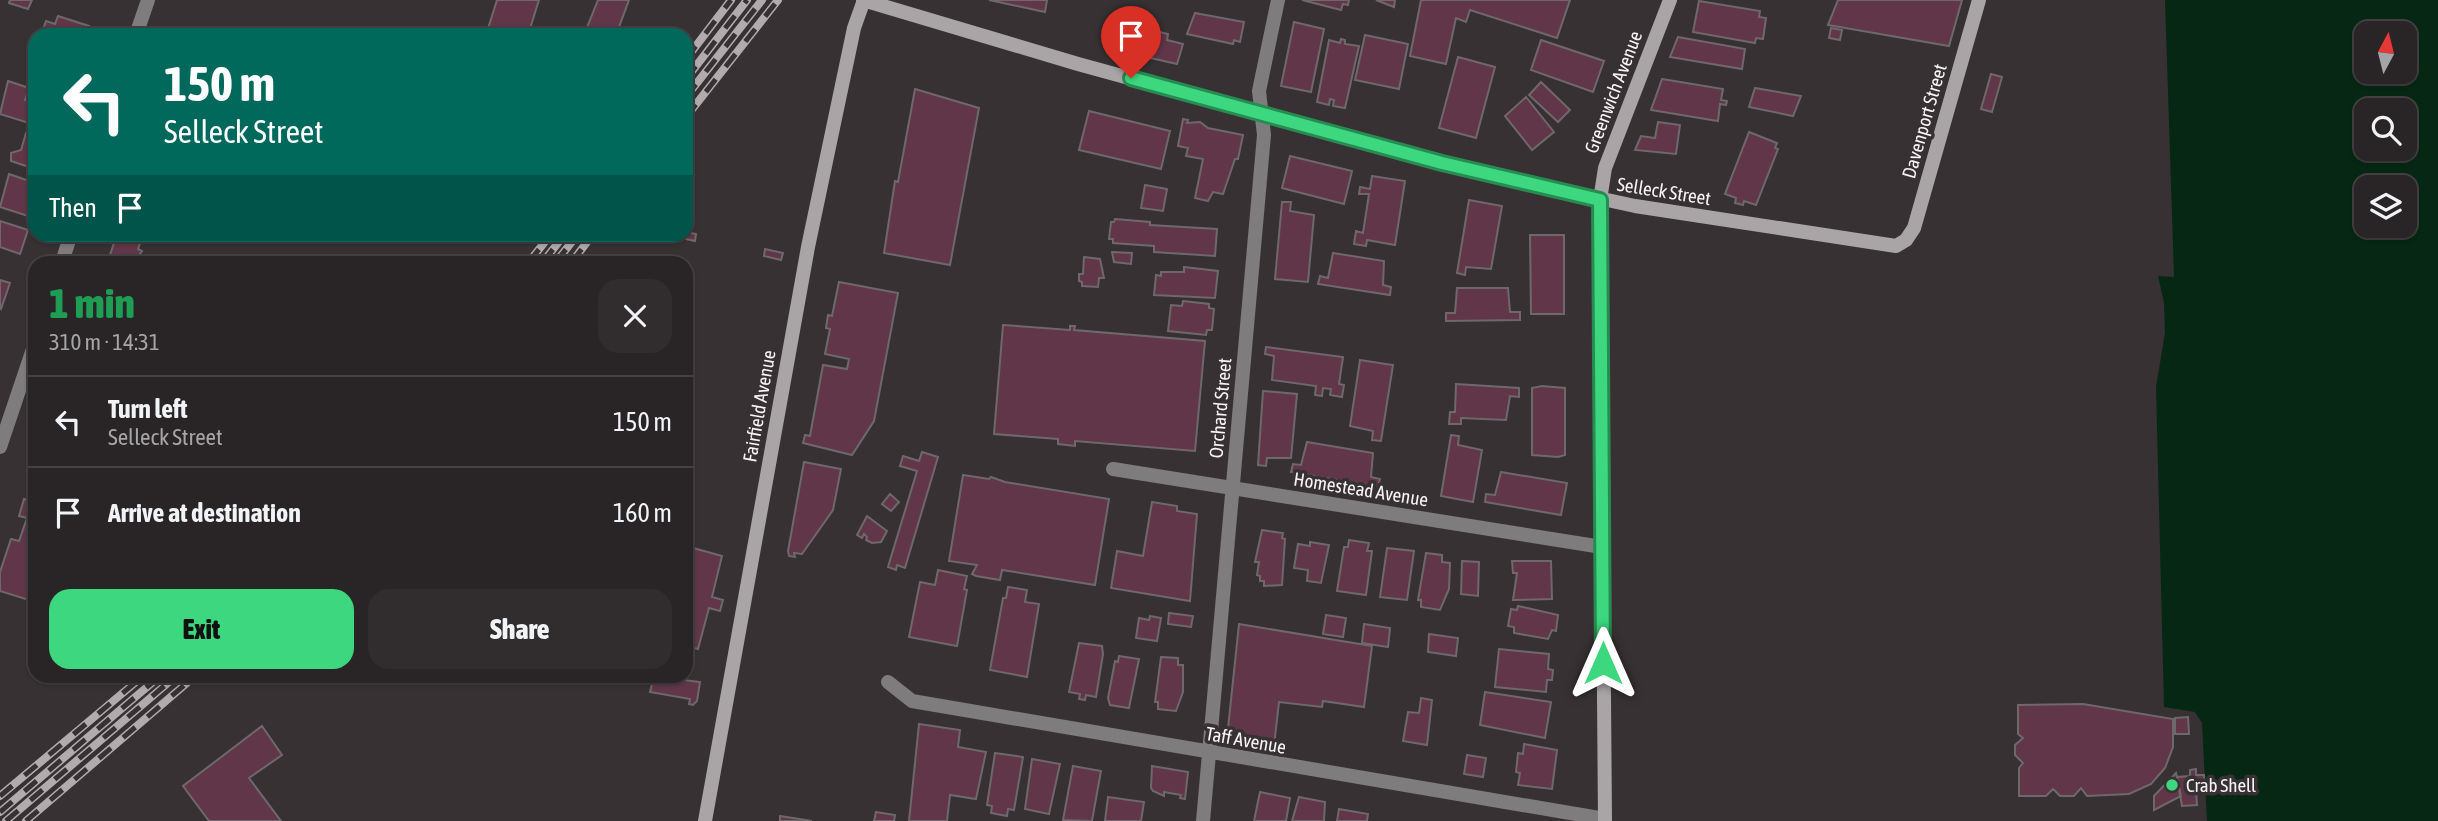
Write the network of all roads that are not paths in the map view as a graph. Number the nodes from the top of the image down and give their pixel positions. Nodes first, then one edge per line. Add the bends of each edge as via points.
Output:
1 (148, 0) edge
2 (864, 0) edge
3 (1278, 0) edge
4 (1670, 0) edge
5 (1979, 0) edge
6 (138, 28) edge
7 (1262, 115) junction
8 (1600, 200) junction
9 (1896, 246) joint
10 (28, 364) edge
11 (0, 447) edge
12 (1113, 469) dead end
13 (1232, 487) junction
14 (1602, 547) junction
15 (888, 682) dead end
16 (1209, 753) junction
17 (1605, 820) edge
18 (705, 821) edge
19 (1203, 821) edge

1 - 6 street
2 - 7 main road, Selleck Street
2 - 18 main road, Fairfield Avenue via 808,247
3 - 7 street, Orchard Street via 1259,91
4 - 8 main road, Greenwich Avenue via 1605,168
5 - 9 main road, Davenport Street via 1914,228
7 - 8 main road, Selleck Street
7 - 13 street, Orchard Street
8 - 9 main road, Selleck Street
8 - 14 main road, Greenwich Avenue
10 - 11 street
12 - 13 street, Homestead Avenue
13 - 14 street, Homestead Avenue
13 - 16 street, Orchard Street
14 - 17 main road, Greenwich Avenue
15 - 16 street, Taff Avenue via 912,701
16 - 17 street, Taff Avenue
16 - 19 street, Orchard Street

